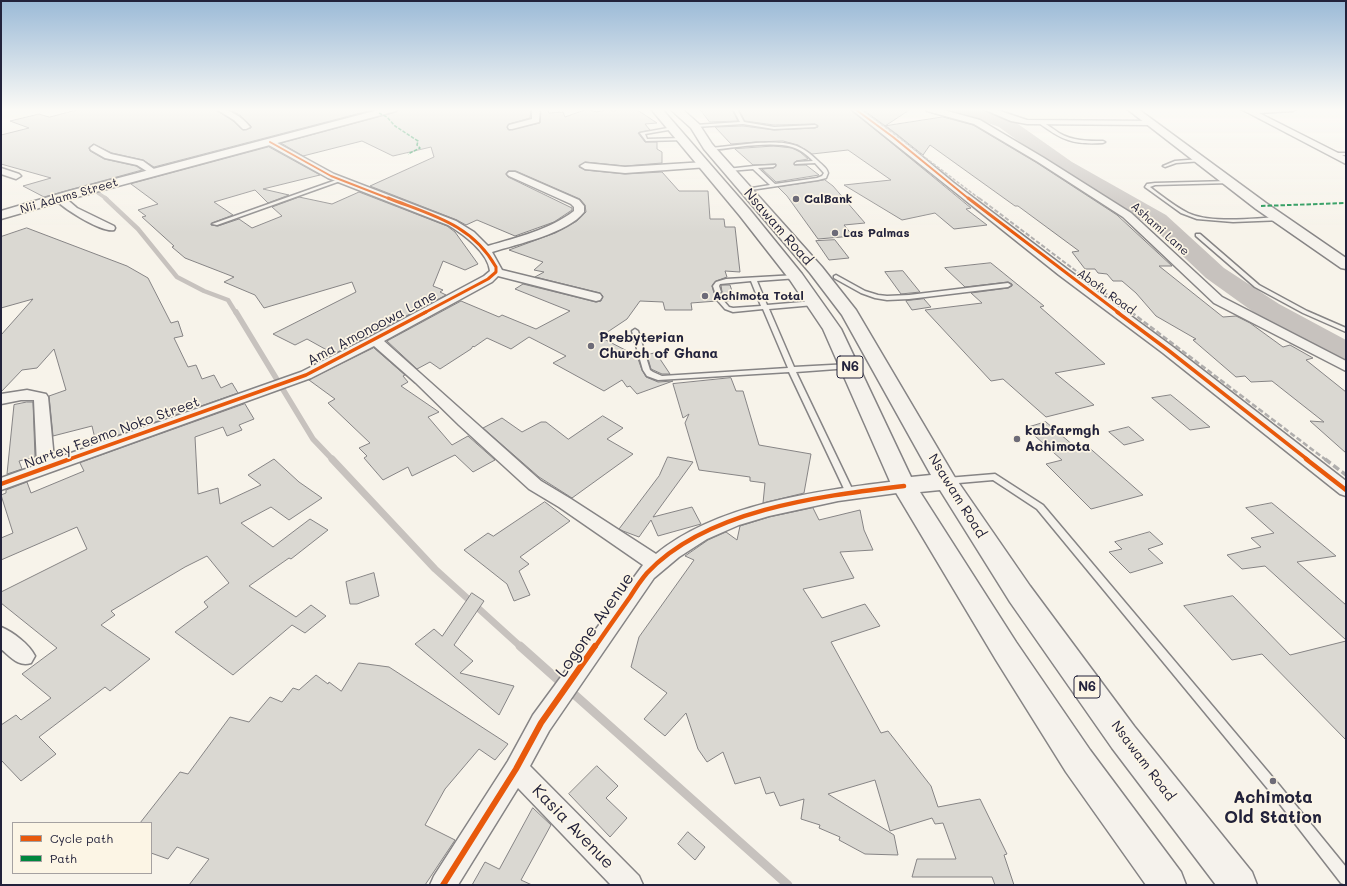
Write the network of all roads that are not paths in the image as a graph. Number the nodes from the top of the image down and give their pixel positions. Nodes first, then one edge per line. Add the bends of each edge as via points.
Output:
1 (98, 150) edge
2 (238, 150) edge
3 (286, 150) edge
4 (702, 150) edge
5 (742, 150) edge
6 (803, 150) edge
7 (909, 150) edge
8 (1025, 150) edge
9 (1187, 150) edge
10 (1326, 150) edge
11 (1333, 154) junction
12 (1346, 154) edge
13 (708, 157) junction
14 (1200, 160) junction
15 (1346, 161) edge
16 (815, 162) junction
17 (797, 163) dead end
18 (585, 166) dead end
19 (773, 166) dead end
20 (1165, 166) dead end
21 (754, 167) junction
22 (729, 170) junction
23 (1, 171) edge
24 (154, 172) junction
25 (512, 174) dead end
26 (16, 176) dead end
27 (341, 180) junction
28 (1229, 182) junction
29 (774, 186) junction
30 (746, 190) junction
31 (59, 198) junction
32 (1, 215) edge
33 (1281, 219) junction
34 (215, 224) dead end
35 (110, 228) dead end
36 (1198, 235) dead end
37 (487, 250) junction
38 (1346, 265) edge
39 (496, 272) junction
40 (796, 277) junction
41 (836, 277) dead end
42 (753, 279) junction
43 (1008, 285) dead end
44 (718, 292) dead end
45 (596, 297) dead end
46 (721, 301) dead end
47 (814, 303) junction
48 (765, 308) junction
49 (1346, 330) edge
50 (634, 331) dead end
51 (375, 340) junction
52 (850, 366) junction
53 (1346, 367) edge
54 (792, 370) junction
55 (1, 399) edge
56 (230, 403) joint
57 (46, 468) junction
58 (946, 481) junction
59 (1, 484) edge
60 (904, 486) junction
61 (1346, 490) edge
62 (850, 493) junction
63 (656, 564) junction
64 (1, 636) edge
65 (24, 656) dead end
66 (516, 769) junction
67 (1346, 878) edge
68 (443, 885) edge
69 (630, 885) edge
70 (1168, 885) edge
71 (1239, 885) edge

1 - 24 street via 108,156 140,162
2 - 24 street, Nii Adams Street
3 - 27 street
4 - 13 highway, Nsawam Road / N6
5 - 13 lane
6 - 16 lane
7 - 61 street, Abofu Road
8 - 53 street, Ashami Lane via 1127,214 1218,300
9 - 14 street
10 - 11 street
11 - 12 lane
11 - 15 street
13 - 18 street via 625,170
13 - 22 highway, Nsawam Road / N6
13 - 40 highway, Nsawam Road / N6 via 745,213
14 - 20 lane via 1175,162
14 - 28 street
16 - 17 lane
16 - 29 lane via 825,170 824,177
19 - 21 lane
21 - 22 lane
21 - 29 lane
22 - 30 highway, Nsawam Road / N6
23 - 26 street
24 - 31 street, Nii Adams Street
25 - 37 street via 575,202 579,206 579,212 565,223 531,237
27 - 34 lane
27 - 37 street via 452,223 467,232
28 - 33 street
28 - 33 lane via 1155,184 1147,187 1197,218
29 - 30 lane
30 - 58 highway, Nsawam Road / N6 via 816,270 850,314
31 - 32 street, Nii Adams Street
31 - 35 street via 74,210
33 - 38 street
36 - 49 lane via 1257,286 1305,312
37 - 39 street via 497,268
39 - 45 street
39 - 51 street, Ama Amonoowa Lane
40 - 42 lane
40 - 47 highway, Nsawam Road / N6
41 - 43 lane via 877,297 887,298
42 - 44 lane via 718,283
42 - 48 lane
46 - 48 lane via 733,310
47 - 48 lane
47 - 52 highway, Nsawam Road / N6 via 832,329
48 - 54 lane
50 - 54 lane via 647,370 661,378
51 - 56 street, Ama Amonoowa Lane via 306,375
51 - 63 street via 535,485
52 - 54 lane
52 - 60 highway, Nsawam Road / N6
54 - 62 lane
55 - 57 street via 41,397
56 - 57 street, Nartey Feemo Noko Street
57 - 59 street, Nartey Feemo Noko Street
58 - 60 highway
58 - 67 lane via 995,477 1040,507
58 - 71 highway, Nsawam Road / N6 via 1020,594 1110,718
60 - 62 street, Logone Avenue
60 - 70 highway, Nsawam Road / N6 via 1010,658 1078,761
62 - 63 street, Logone Avenue via 806,501 745,517 698,535
63 - 66 street, Logone Avenue via 541,723
64 - 65 street
66 - 68 street, Logone Avenue
66 - 69 street, Kasia Avenue

